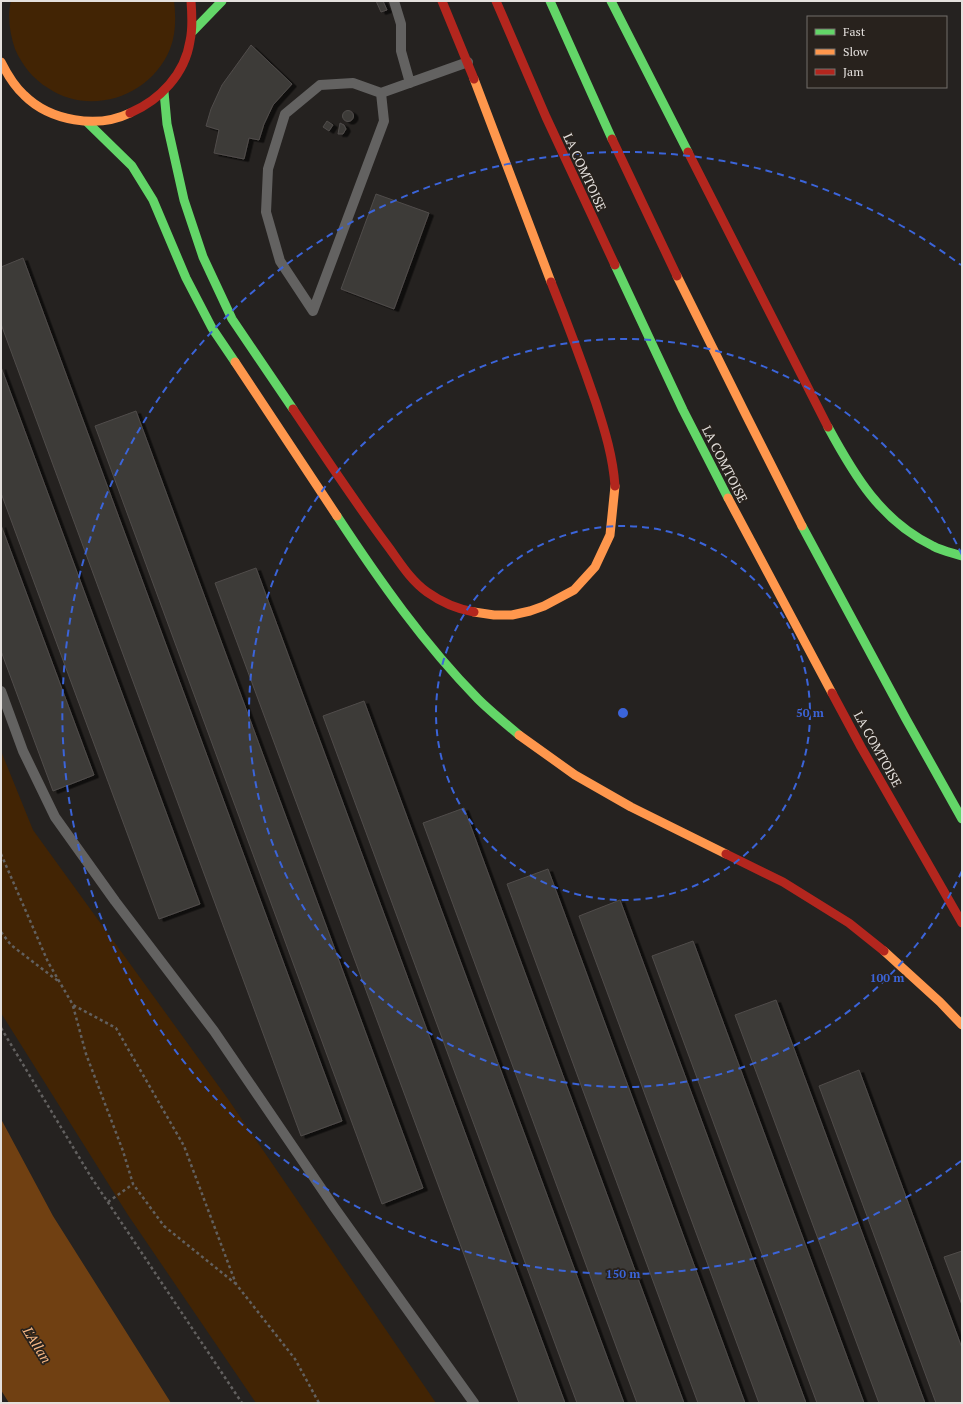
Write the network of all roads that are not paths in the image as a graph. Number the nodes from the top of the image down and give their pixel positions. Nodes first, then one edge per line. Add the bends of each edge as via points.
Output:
1 (191, 1) edge
2 (222, 1) edge
3 (394, 1) edge
4 (442, 1) edge
5 (496, 1) edge
6 (550, 1) edge
7 (611, 1) edge
8 (193, 31) junction
9 (1, 62) edge
10 (468, 62) junction
11 (1, 79) edge
12 (11, 82) junction
13 (410, 82) junction
14 (164, 92) junction
15 (381, 93) junction
16 (87, 122) junction
17 (962, 556) edge
18 (1, 691) edge
19 (962, 819) edge
20 (962, 922) edge
21 (962, 1025) edge
22 (474, 1403) edge

1 - 8 main road
2 - 8 main road
3 - 13 lane via 401,24 401,51
4 - 10 main road
5 - 20 main road, LA COMTOISE via 546,117 683,410 861,747
6 - 19 main road via 702,329 767,459 849,617
7 - 17 main road via 849,467 897,524 913,536 944,552
8 - 14 main road via 188,53 178,74
9 - 12 main road
10 - 13 lane
10 - 14 main road via 585,370 609,444 614,470 615,493 610,534 595,567 574,590 562,597 530,611 512,615 494,615 457,608 442,601 410,576 377,532 232,319 203,257 184,200 167,124
11 - 12 main road
12 - 16 main road via 39,106 58,116
13 - 15 lane
14 - 16 main road via 141,109 115,119
15 - 15 lane via 384,121 313,311 280,261 266,212 268,169 285,114 320,85 353,83
16 - 21 main road via 132,166 153,200 186,278 212,328 351,537 413,623 478,699 526,741 575,775 631,807 783,882 849,923 895,960
18 - 22 lane via 23,751 55,816 115,901 214,1031 334,1207

